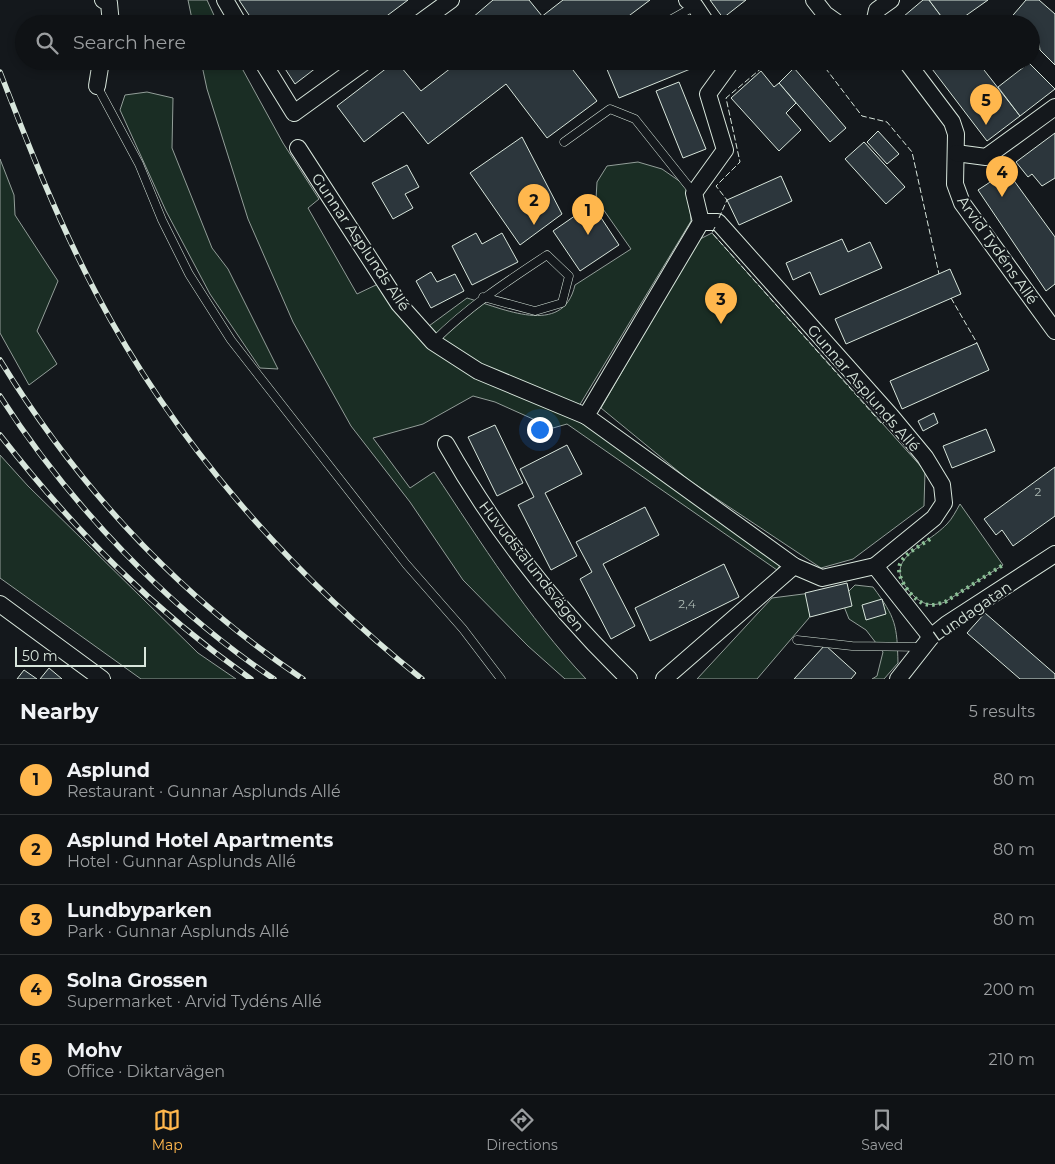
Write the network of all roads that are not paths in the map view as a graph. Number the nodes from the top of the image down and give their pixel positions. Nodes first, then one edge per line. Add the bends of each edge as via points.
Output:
1 (225, 0) edge
2 (451, 0) edge
3 (814, 0) edge
4 (891, 0) edge
5 (108, 1) edge
6 (691, 3) edge
7 (110, 15) edge
8 (234, 15) edge
9 (430, 15) edge
10 (675, 15) edge
11 (700, 15) edge
12 (826, 15) edge
13 (876, 15) edge
14 (100, 70) edge
15 (268, 70) edge
16 (354, 70) edge
17 (725, 70) edge
18 (913, 70) edge
19 (97, 86) joint
20 (1055, 106) edge
21 (564, 142) dead end
22 (298, 148) dead end
23 (956, 153) junction
24 (694, 193) junction
25 (701, 222) junction
26 (483, 297) junction
27 (1050, 312) edge
28 (1055, 331) edge
29 (433, 342) junction
30 (586, 416) junction
31 (446, 444) dead end
32 (1055, 554) edge
33 (794, 566) junction
34 (874, 566) junction
35 (0, 604) edge
36 (797, 640) dead end
37 (927, 642) junction
38 (102, 679) edge
39 (501, 679) edge
40 (629, 679) edge
41 (664, 679) edge
42 (898, 679) edge

1 - 8 street
2 - 9 street
3 - 12 street
4 - 13 street via 877,10
5 - 7 street
6 - 10 lane
6 - 11 street
14 - 19 street
15 - 16 street via 294,113
17 - 24 street via 708,94 725,150
18 - 23 street, Arvid Tydéns Allé via 952,122
19 - 39 lane via 139,164 189,274 232,340 406,564 463,629
20 - 23 street via 986,156
21 - 24 lane via 610,109 635,119
22 - 29 street, Gunnar Asplunds Allé via 399,304
23 - 27 street, Arvid Tydéns Allé via 955,184 962,204
24 - 25 street
25 - 30 street
25 - 34 street, Gunnar Asplunds Allé via 718,222 891,416 925,457 942,485 944,503 934,518
26 - 26 lane via 535,311 562,304 569,276 547,255
26 - 29 lane
27 - 28 street, Arvid Tydéns Allé
29 - 30 street, Gunnar Asplunds Allé via 478,371
30 - 33 street, Gunnar Asplunds Allé
31 - 40 street, Huvudstalundsvägen via 501,530 552,596
32 - 37 street, Lundagatan via 947,624
33 - 34 street, Gunnar Asplunds Allé via 822,578
33 - 41 street
34 - 37 street
35 - 38 street
36 - 37 lane via 852,646
37 - 42 street, Lundagatan

